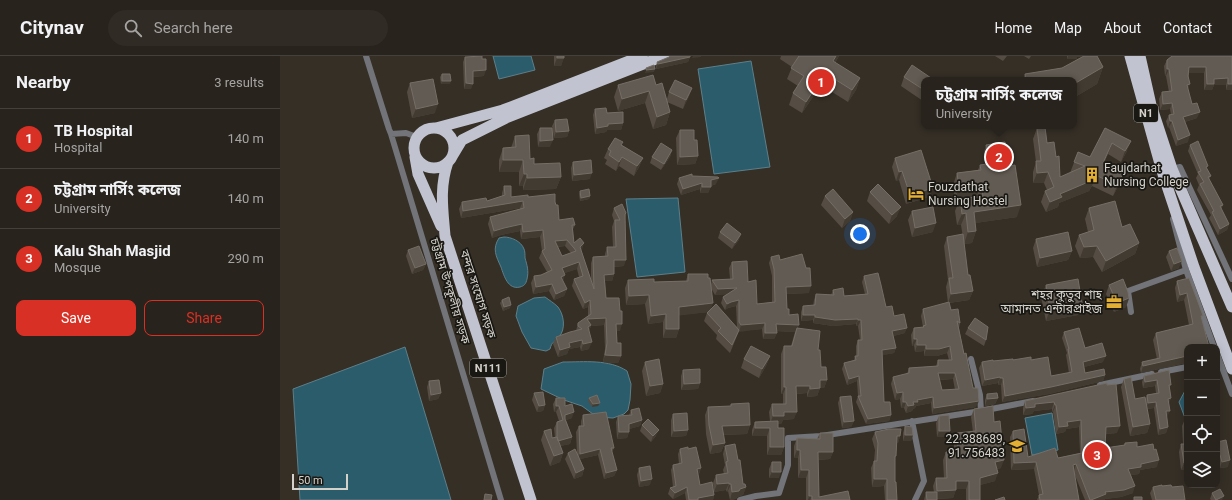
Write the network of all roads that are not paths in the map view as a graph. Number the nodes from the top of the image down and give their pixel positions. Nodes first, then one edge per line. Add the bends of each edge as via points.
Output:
1 (366, 56) edge
2 (642, 56) edge
3 (664, 56) edge
4 (1130, 56) edge
5 (1140, 56) edge
6 (436, 128) junction
7 (392, 134) junction
8 (417, 137) junction
9 (1153, 140) junction
10 (414, 151) junction
11 (450, 158) junction
12 (1167, 170) junction
13 (445, 236) junction
14 (1186, 270) junction
15 (1232, 279) edge
16 (1232, 307) edge
17 (1131, 312) dead end
18 (1213, 344) edge
19 (971, 359) dead end
20 (1220, 363) edge
21 (1184, 368) edge
22 (1232, 369) edge
23 (1091, 387) edge
24 (1232, 394) edge
25 (1042, 399) edge
26 (980, 411) junction
27 (912, 421) junction
28 (501, 500) edge
29 (531, 500) edge
30 (740, 500) edge
31 (915, 500) edge

1 - 7 street, চট্টগ্রাম উপকূলীয় সড়ক
2 - 6 highway via 504,110
3 - 11 highway, বন্দর সংযোগ সড়ক via 506,118 462,140
4 - 9 highway, N1
5 - 12 highway, N1
6 - 8 highway via 425,129
6 - 11 highway via 442,129 451,137 454,149
7 - 8 street via 406,133
7 - 28 street, চট্টগ্রাম উপকূলীয় সড়ক
8 - 10 highway, N111
9 - 12 highway, N1
9 - 14 street via 1158,168
10 - 11 highway via 419,162 430,168 443,166
10 - 13 highway, N111 via 418,174
11 - 13 highway, বন্দর সংযোগ সড়ক via 444,175 442,194
12 - 15 street via 1180,168
12 - 16 highway, N1
12 - 22 highway, N1 via 1194,268
13 - 29 highway, বন্দর সংযোগ সড়ক / N111
14 - 17 street via 1128,291
14 - 18 street
19 - 26 street via 980,395
20 - 24 street
21 - 23 street
25 - 26 street
26 - 27 street
27 - 30 street via 821,436 788,438 788,465 779,493
27 - 31 street via 924,481

